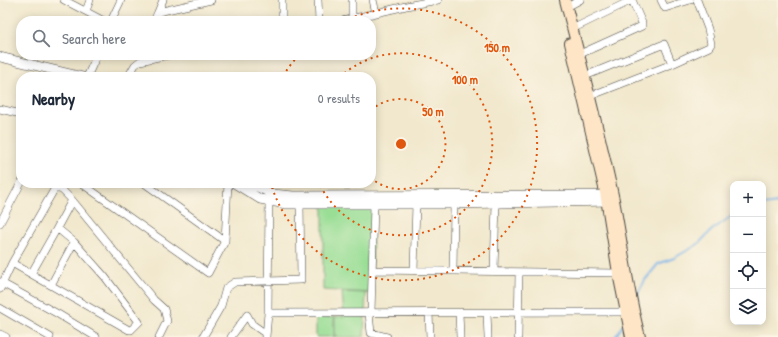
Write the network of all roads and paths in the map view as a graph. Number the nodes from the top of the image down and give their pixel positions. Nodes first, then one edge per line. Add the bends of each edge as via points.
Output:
1 (64, 0) edge
2 (90, 0) edge
3 (122, 0) edge
4 (163, 0) edge
5 (211, 0) edge
6 (282, 0) edge
7 (318, 0) edge
8 (352, 0) edge
9 (373, 0) edge
10 (435, 0) edge
11 (557, 0) edge
12 (580, 0) edge
13 (632, 0) edge
14 (661, 0) edge
15 (690, 0) edge
16 (697, 0) edge
17 (404, 3) edge
18 (566, 4) edge
19 (86, 11) junction
20 (158, 12) junction
21 (376, 13) junction
22 (95, 16) edge
23 (114, 16) edge
24 (156, 16) edge
25 (282, 16) edge
26 (318, 16) edge
27 (352, 16) edge
28 (364, 16) edge
29 (572, 29) junction
30 (580, 54) junction
31 (0, 57) edge
32 (94, 60) edge
33 (136, 60) edge
34 (142, 60) edge
35 (0, 63) edge
36 (672, 64) junction
37 (134, 65) junction
38 (36, 72) edge
39 (62, 72) edge
40 (89, 72) edge
41 (130, 72) edge
42 (585, 76) junction
43 (590, 96) junction
44 (0, 109) edge
45 (16, 113) edge
46 (18, 188) edge
47 (88, 188) edge
48 (151, 188) edge
49 (228, 188) edge
50 (242, 188) edge
51 (260, 188) edge
52 (62, 190) joint
53 (609, 197) junction
54 (72, 200) junction
55 (269, 201) junction
56 (496, 203) junction
57 (300, 204) junction
58 (374, 204) junction
59 (416, 204) junction
60 (454, 204) junction
61 (0, 223) edge
62 (57, 228) junction
63 (225, 241) junction
64 (74, 242) junction
65 (12, 263) junction
66 (372, 270) junction
67 (414, 270) junction
68 (453, 271) junction
69 (494, 271) junction
70 (519, 272) junction
71 (618, 273) junction
72 (31, 274) junction
73 (268, 281) junction
74 (1, 285) edge
75 (51, 285) junction
76 (0, 308) edge
77 (625, 312) junction
78 (268, 313) junction
79 (370, 313) junction
80 (429, 313) junction
81 (459, 313) junction
82 (488, 313) junction
83 (520, 313) junction
84 (0, 334) edge
85 (370, 335) edge
86 (266, 336) edge
87 (6, 337) edge
88 (50, 337) edge
89 (96, 337) edge
90 (159, 337) edge
91 (203, 337) edge
92 (231, 337) edge
93 (387, 337) edge
94 (430, 337) edge
95 (460, 337) edge
96 (488, 337) edge
97 (518, 337) edge
98 (631, 337) edge
99 (640, 337) edge

1 - 19 street
2 - 19 street
3 - 23 street
4 - 20 street
5 - 20 street
6 - 25 street
7 - 26 street
8 - 27 street
9 - 21 street
10 - 17 street
11 - 53 main road
12 - 18 street
13 - 29 street
13 - 30 street via 642,26
14 - 15 street via 665,8
16 - 36 street via 711,44 709,48
17 - 21 street
18 - 29 main road
19 - 22 street
20 - 24 street
21 - 28 street
29 - 30 main road
30 - 42 main road
31 - 39 street
32 - 40 street
33 - 37 street
34 - 37 street
35 - 38 street
36 - 42 street via 664,44
36 - 43 street
37 - 41 street
42 - 43 main road
43 - 53 main road
44 - 45 street
46 - 61 street
47 - 63 street via 208,273
48 - 63 street
49 - 63 street
50 - 55 street
51 - 53 street via 273,194 293,196
52 - 54 street
52 - 65 street via 56,188
53 - 56 street
53 - 71 main road
53 - 99 main road
54 - 62 street
54 - 90 street via 144,289 164,309 167,321
55 - 57 street
55 - 73 street
56 - 60 street
56 - 69 street
57 - 58 street
57 - 73 street via 301,280
58 - 59 street
58 - 66 street
59 - 60 street
59 - 67 street
60 - 68 street
62 - 64 street
62 - 72 street
64 - 75 street
64 - 75 street via 139,322 129,330
65 - 72 street
65 - 74 street
66 - 67 street
66 - 79 street
67 - 68 street
68 - 69 street
69 - 70 street
70 - 71 street
70 - 83 street
71 - 77 main road
72 - 75 street
73 - 78 street
73 - 91 street via 235,282 226,288 221,306
74 - 89 street
76 - 88 street
77 - 83 street
77 - 98 main road
78 - 79 street
78 - 86 street
79 - 80 street
79 - 85 street
80 - 81 street
80 - 94 street
81 - 82 street
81 - 95 street
82 - 83 street
82 - 96 street
83 - 97 street
84 - 87 street
85 - 93 street
86 - 92 street via 252,324 247,315

